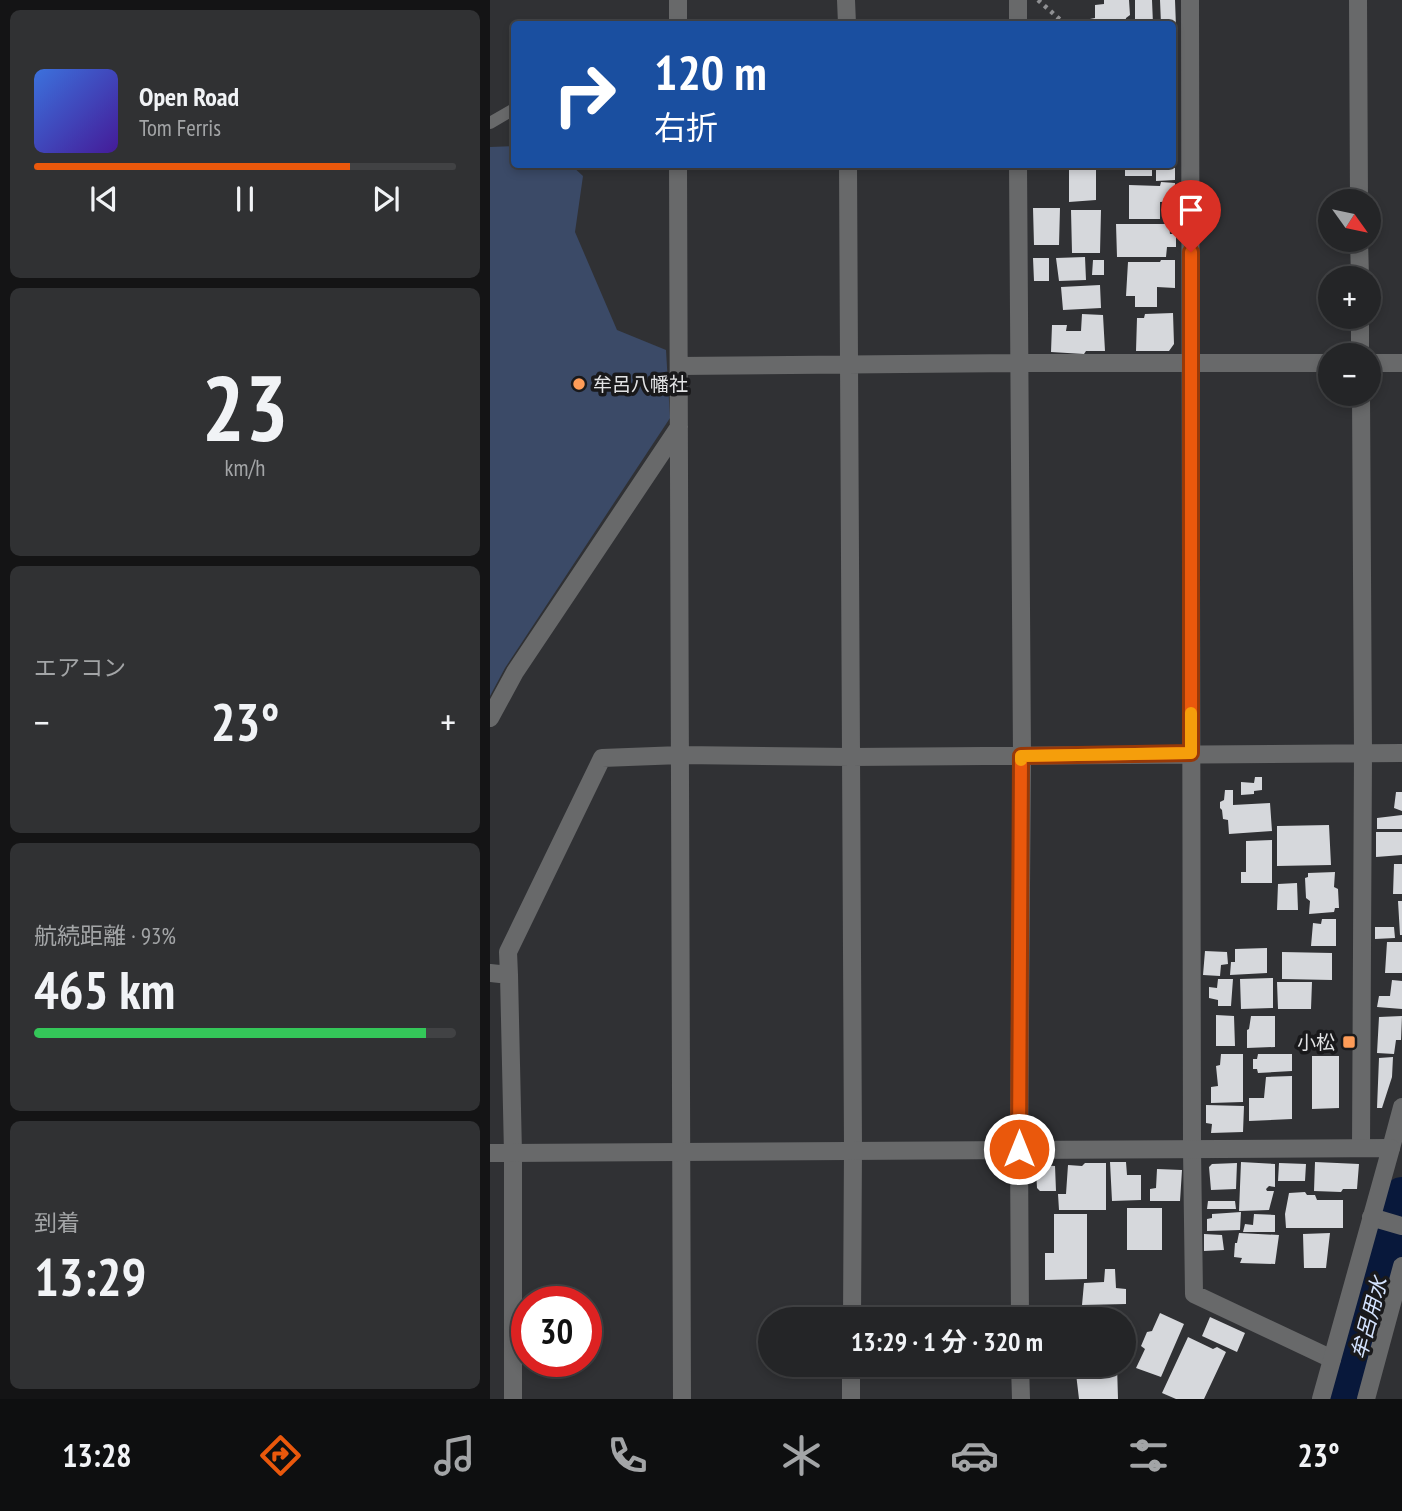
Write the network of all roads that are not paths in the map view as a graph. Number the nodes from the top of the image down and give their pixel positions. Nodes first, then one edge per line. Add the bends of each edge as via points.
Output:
1 (678, 0) edge
2 (846, 0) edge
3 (1018, 0) edge
4 (1190, 0) edge
5 (1357, 0) edge
6 (678, 21) edge
7 (847, 21) edge
8 (1018, 21) edge
9 (511, 111) edge
10 (490, 123) edge
11 (678, 168) edge
12 (848, 168) edge
13 (1018, 168) edge
14 (1359, 189) edge
15 (1019, 363) junction
16 (1191, 363) junction
17 (1318, 363) edge
18 (1381, 363) edge
19 (1402, 363) edge
20 (679, 366) junction
21 (849, 366) junction
22 (1361, 406) edge
23 (679, 427) junction
24 (490, 718) edge
25 (1191, 753) junction
26 (1402, 753) edge
27 (1363, 754) junction
28 (681, 755) junction
29 (1021, 756) junction
30 (850, 757) junction
31 (490, 972) edge
32 (509, 975) junction
33 (1402, 1107) edge
34 (1361, 1148) junction
35 (1391, 1148) junction
36 (1019, 1149) junction
37 (1192, 1149) junction
38 (853, 1150) junction
39 (490, 1153) edge
40 (513, 1153) junction
41 (682, 1153) junction
42 (1377, 1218) junction
43 (1402, 1226) edge
44 (1402, 1266) edge
45 (852, 1307) edge
46 (1020, 1307) edge
47 (1332, 1359) junction
48 (851, 1377) edge
49 (1020, 1377) edge
50 (513, 1399) edge
51 (682, 1399) edge
52 (851, 1399) edge
53 (1021, 1399) edge
54 (1321, 1399) edge
55 (1366, 1399) edge

1 - 6 street
2 - 7 street
3 - 8 street
4 - 16 street
5 - 14 street
9 - 10 lane
11 - 20 street
12 - 21 street
13 - 15 street
15 - 16 street
15 - 21 street
15 - 29 street
16 - 17 street
16 - 25 street
18 - 19 street
20 - 21 street
20 - 23 street
21 - 30 street
22 - 27 street
23 - 24 street via 514,672
23 - 28 street
25 - 27 street
25 - 29 street
25 - 37 street
26 - 27 street
27 - 34 street
28 - 30 street
28 - 32 street via 603,758 508,952
28 - 41 street
29 - 30 street
29 - 36 street
30 - 38 street
31 - 32 street
32 - 40 street
33 - 35 street
34 - 35 street
34 - 37 street
35 - 42 street
36 - 37 street
36 - 38 street
36 - 46 street
37 - 47 street via 1194,1294
38 - 41 street
38 - 45 street
39 - 40 street
40 - 41 street
40 - 50 street
41 - 51 street
42 - 43 street
42 - 47 street
44 - 55 street
47 - 54 street
48 - 52 street
49 - 53 street

